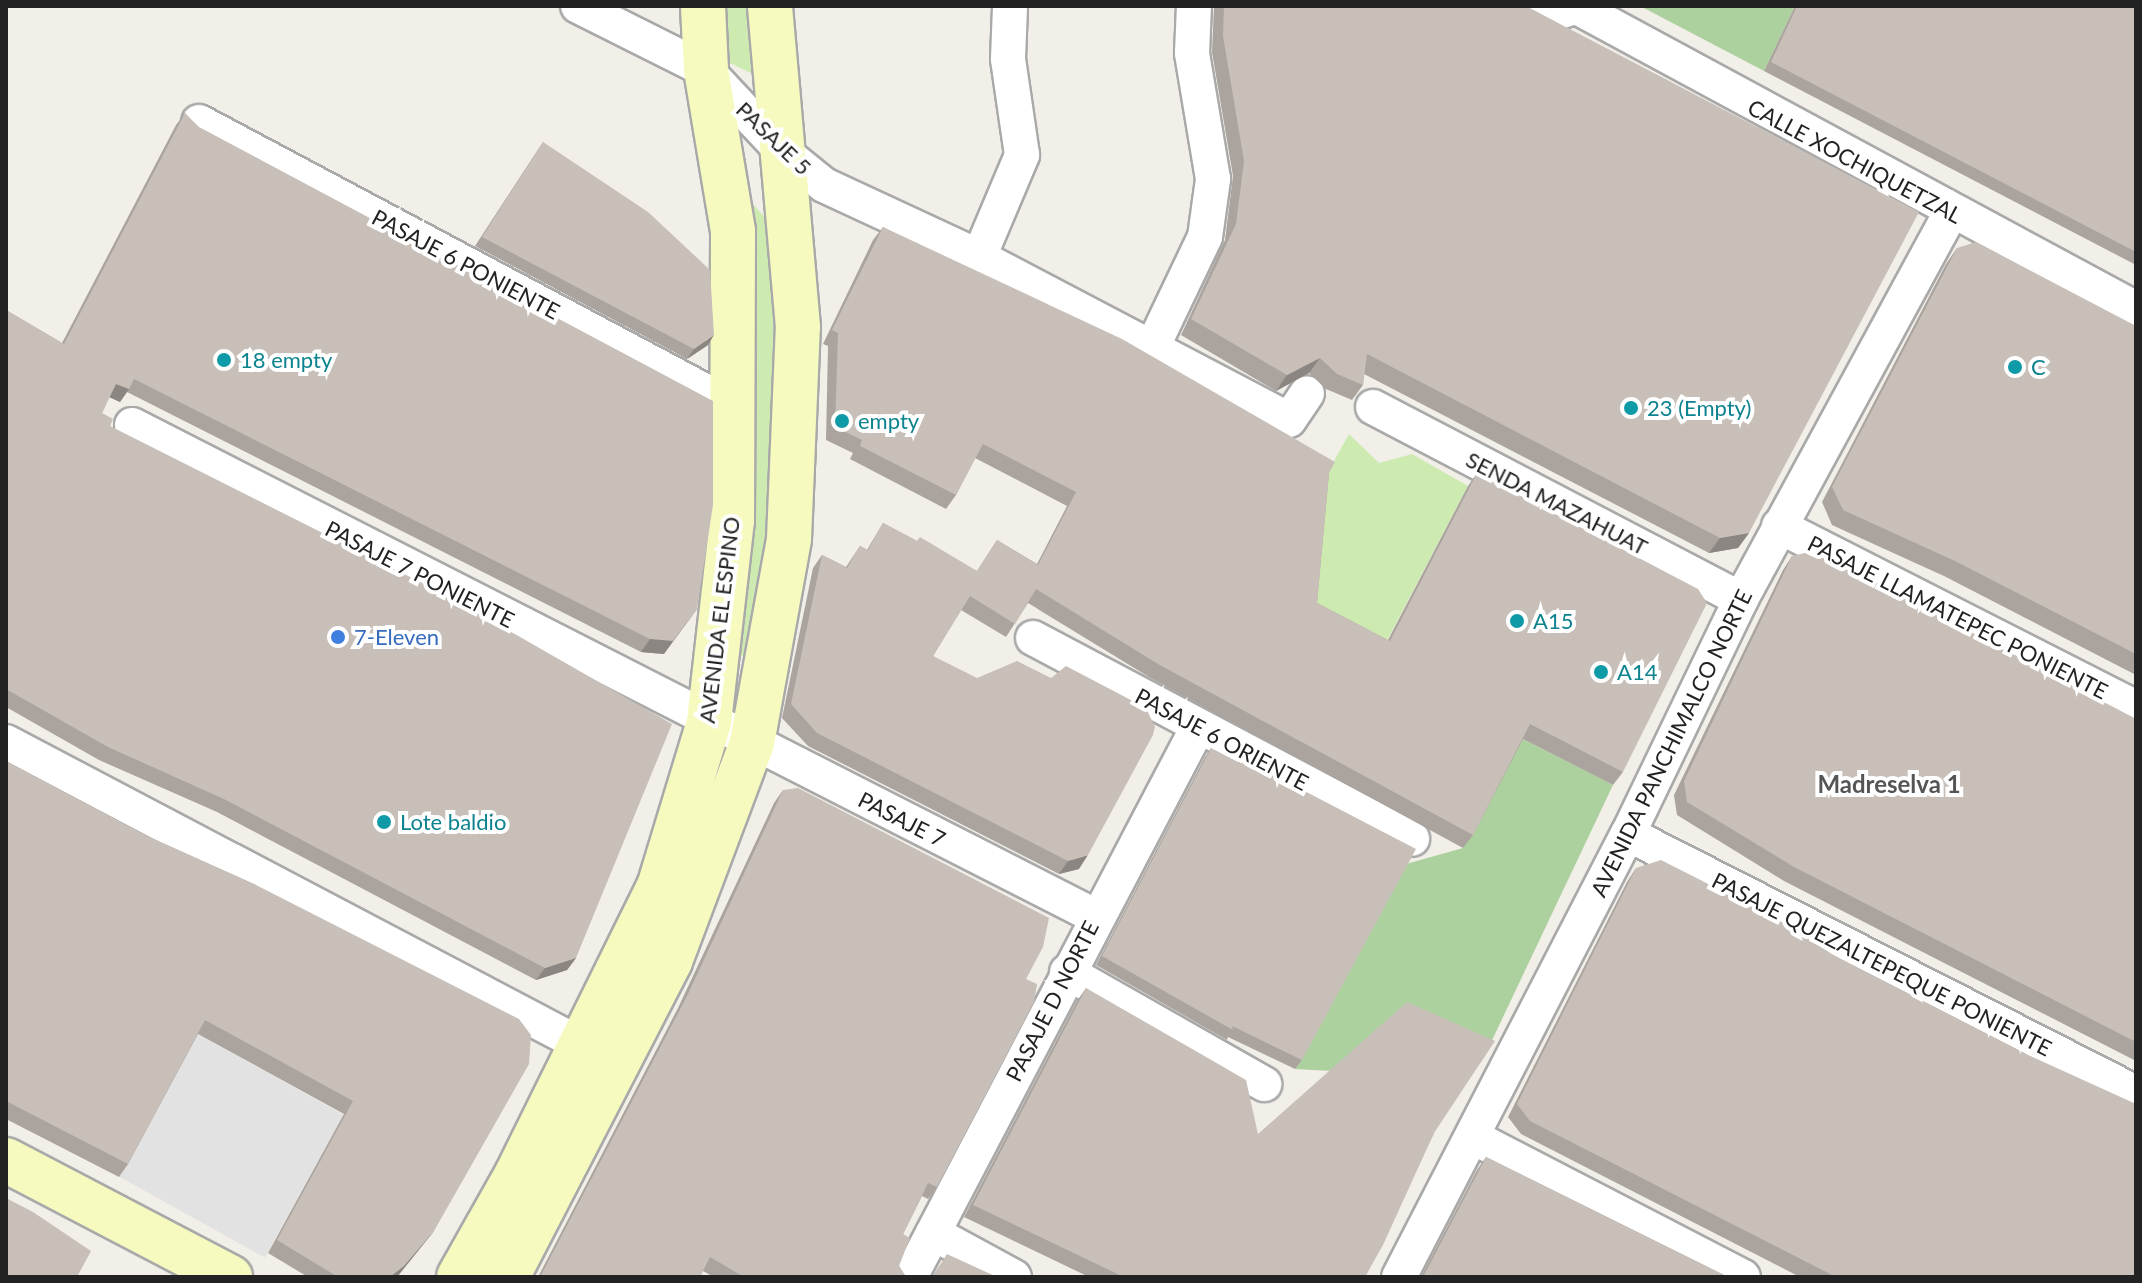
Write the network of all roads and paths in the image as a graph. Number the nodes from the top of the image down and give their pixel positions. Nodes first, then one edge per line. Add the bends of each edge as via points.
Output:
1 (578, 6) edge
2 (703, 6) edge
3 (770, 6) edge
4 (1010, 6) edge
5 (1194, 6) edge
6 (1538, 6) edge
7 (1578, 6) edge
8 (706, 70) junction
9 (199, 122) edge
10 (782, 151) junction
11 (1951, 213) junction
12 (979, 257) junction
13 (2136, 309) edge
14 (1152, 348) junction
15 (733, 406) junction
16 (1298, 407) dead end
17 (1373, 407) dead end
18 (132, 425) dead end
19 (1779, 526) junction
20 (1741, 599) junction
21 (1033, 638) dead end
22 (2136, 708) edge
23 (709, 722) junction
24 (1198, 727) junction
25 (6, 742) edge
26 (752, 743) junction
27 (1628, 834) junction
28 (1412, 839) dead end
29 (1095, 916) junction
30 (1067, 972) junction
31 (580, 1044) junction
32 (1264, 1084) dead end
33 (2136, 1093) edge
34 (1473, 1137) junction
35 (6, 1160) edge
36 (933, 1233) junction
37 (230, 1277) edge
38 (459, 1277) edge
39 (507, 1277) edge
40 (910, 1277) edge
41 (1014, 1277) edge
42 (1399, 1277) edge
43 (1743, 1277) edge

1 - 8 street, PASAJE 5
2 - 8 main road, AVENIDA EL ESPINO
3 - 10 main road
4 - 12 street via 1008,59 1022,155
5 - 14 street via 1192,53 1211,194 1205,237
6 - 7 street via 1556,13
7 - 11 street, CALLE XOCHIQUETZAL
8 - 10 street, PASAJE 5
8 - 15 main road, AVENIDA EL ESPINO via 733,231
9 - 15 street, PASAJE 6 PONIENTE
10 - 12 street, PASAJE 5 via 824,185
10 - 26 main road via 798,327 789,539
11 - 13 street, CALLE XOCHIQUETZAL
11 - 19 street, AVENIDA PANCHIMALCO NORTE
12 - 14 street, PASAJE 5
14 - 16 street, PASAJE 5
15 - 23 main road, AVENIDA EL ESPINO via 732,521
17 - 20 street, SENDA MAZAHUAT
18 - 23 street, PASAJE 7 PONIENTE
19 - 20 street, AVENIDA PANCHIMALCO NORTE
19 - 22 street, PASAJE LLAMATEPEC PONIENTE
20 - 27 street, AVENIDA PANCHIMALCO NORTE
21 - 24 street, PASAJE 6 ORIENTE
23 - 26 street, PASAJE 7
23 - 31 main road, AVENIDA EL ESPINO via 659,887
24 - 28 street, PASAJE 6 ORIENTE
24 - 29 street, PASAJE D NORTE
25 - 31 street
26 - 29 street, PASAJE 7
26 - 39 main road via 670,961
27 - 33 street, PASAJE QUEZALTEPEQUE PONIENTE
27 - 34 street, AVENIDA PANCHIMALCO NORTE
29 - 30 street, PASAJE D NORTE
30 - 32 street
30 - 36 street, PASAJE D NORTE
31 - 38 main road, AVENIDA EL ESPINO
34 - 42 street, AVENIDA PANCHIMALCO NORTE
34 - 43 street
35 - 37 main road
36 - 40 street, PASAJE D NORTE
36 - 41 street

